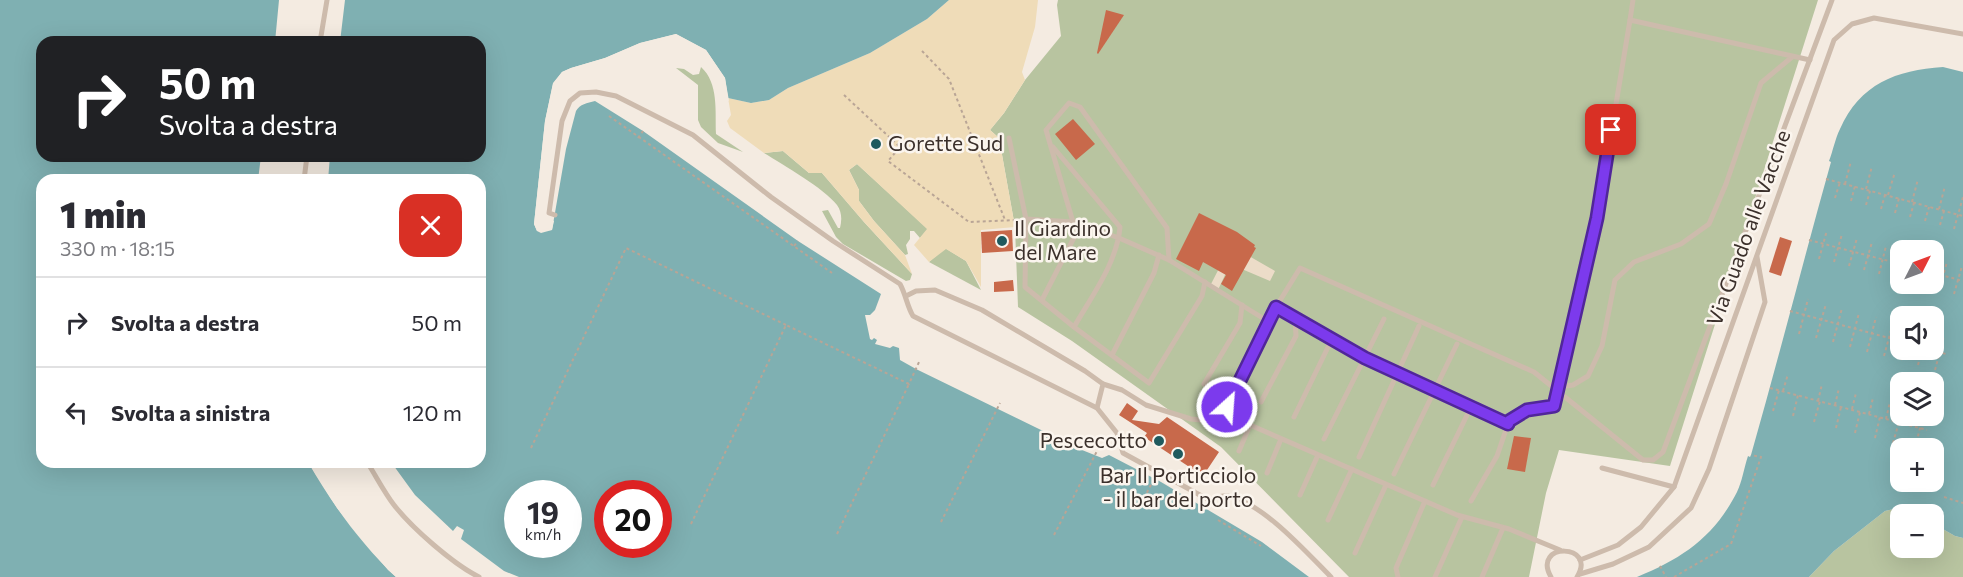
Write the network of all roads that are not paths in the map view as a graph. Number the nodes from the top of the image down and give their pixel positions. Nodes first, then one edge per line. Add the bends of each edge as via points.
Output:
1 (327, 0) edge
2 (1633, 0) edge
3 (1832, 0) edge
4 (1630, 20) junction
5 (1963, 34) edge
6 (321, 36) edge
7 (1792, 57) junction
8 (1810, 60) junction
9 (1009, 138) dead end
10 (1050, 143) junction
11 (555, 215) dead end
12 (1026, 219) junction
13 (1073, 222) junction
14 (1081, 224) junction
15 (1119, 238) junction
16 (1159, 255) junction
17 (1757, 256) junction
18 (1169, 260) junction
19 (1205, 282) junction
20 (906, 296) junction
21 (1042, 300) junction
22 (1242, 305) junction
23 (1276, 307) junction
24 (1295, 318) junction
25 (1384, 319) dead end
26 (1269, 322) junction
27 (1419, 326) dead end
28 (1074, 327) junction
29 (1332, 339) junction
30 (1457, 344) dead end
31 (1112, 355) junction
32 (1365, 358) junction
33 (1399, 373) junction
34 (1103, 384) junction
35 (1204, 384) dead end
36 (1559, 389) junction
37 (1434, 390) junction
38 (1261, 402) dead end
39 (1227, 407) dead end
40 (1471, 407) junction
41 (1096, 408) junction
42 (1294, 417) dead end
43 (1508, 424) junction
44 (1250, 425) junction
45 (1281, 439) junction
46 (1324, 439) dead end
47 (1239, 451) dead end
48 (1318, 455) junction
49 (1359, 457) dead end
50 (371, 468) edge
51 (1602, 468) dead end
52 (1352, 469) junction
53 (1267, 473) dead end
54 (1394, 474) dead end
55 (1386, 485) junction
56 (1433, 485) dead end
57 (1674, 487) junction
58 (1300, 495) dead end
59 (1425, 501) junction
60 (1471, 501) dead end
61 (1462, 517) junction
62 (1328, 520) dead end
63 (1503, 528) junction
64 (1560, 550) junction
65 (1355, 553) dead end
66 (1580, 560) junction
67 (1578, 575) edge
68 (478, 577) edge
69 (1331, 577) edge
70 (1398, 577) edge
71 (1435, 577) edge
72 (1482, 577) edge
73 (1550, 577) edge

1 - 6 lane
2 - 4 lane
3 - 8 lane
4 - 7 lane
4 - 36 lane via 1597,218
5 - 17 lane, Via Guado alle Vacche via 1874,18 1852,24 1834,40
7 - 8 lane
7 - 36 lane via 1761,83 1709,224 1681,244 1634,262 1615,280 1602,346 1588,376
8 - 36 lane via 1663,452 1653,460 1642,460
9 - 12 lane
10 - 13 lane
10 - 15 lane via 1120,227
10 - 18 lane via 1046,130 1069,103 1080,107 1167,228
11 - 20 lane via 549,213 562,121 570,101 580,93 616,96 693,135 771,197 900,284
12 - 13 lane
12 - 21 lane via 1025,286
13 - 14 lane
14 - 15 lane
14 - 21 lane
15 - 16 lane
15 - 28 lane via 1110,264
16 - 18 lane
16 - 31 lane via 1154,273
17 - 57 lane, Via Guado alle Vacche
17 - 67 lane via 1765,302 1709,469 1691,508 1649,547
18 - 19 lane
19 - 22 lane
19 - 31 lane via 1202,296 1149,383
20 - 34 lane via 916,291 936,291 982,310
20 - 41 lane via 913,316
21 - 28 lane
22 - 26 lane
22 - 35 lane via 1240,323
23 - 24 lane
23 - 26 lane
23 - 36 lane via 1300,268 1534,372
24 - 29 lane
24 - 38 lane via 1296,336
25 - 32 lane
26 - 39 lane
27 - 33 lane
28 - 31 lane
29 - 32 lane
29 - 42 lane
30 - 37 lane
32 - 33 lane
32 - 46 lane
33 - 37 lane
33 - 49 lane
34 - 41 lane
34 - 44 lane via 1146,405 1191,419
36 - 43 lane via 1554,406 1527,410
37 - 40 lane
37 - 54 lane
40 - 43 lane
40 - 56 lane
41 - 69 lane via 1117,433 1123,453 1209,500 1226,496 1243,502 1279,525
43 - 60 lane via 1497,456
44 - 45 lane
44 - 47 lane
45 - 48 lane
45 - 53 lane
48 - 52 lane
48 - 58 lane
50 - 68 lane via 394,505 430,541
51 - 57 lane
52 - 55 lane
52 - 62 lane
55 - 59 lane
55 - 65 lane
57 - 66 lane, Via Guado alle Vacche via 1641,528 1618,545
59 - 61 lane
59 - 70 lane via 1396,568
61 - 63 lane
61 - 71 lane
63 - 64 lane
63 - 72 lane
64 - 66 lane via 1574,553
64 - 73 lane via 1548,561
66 - 67 lane

